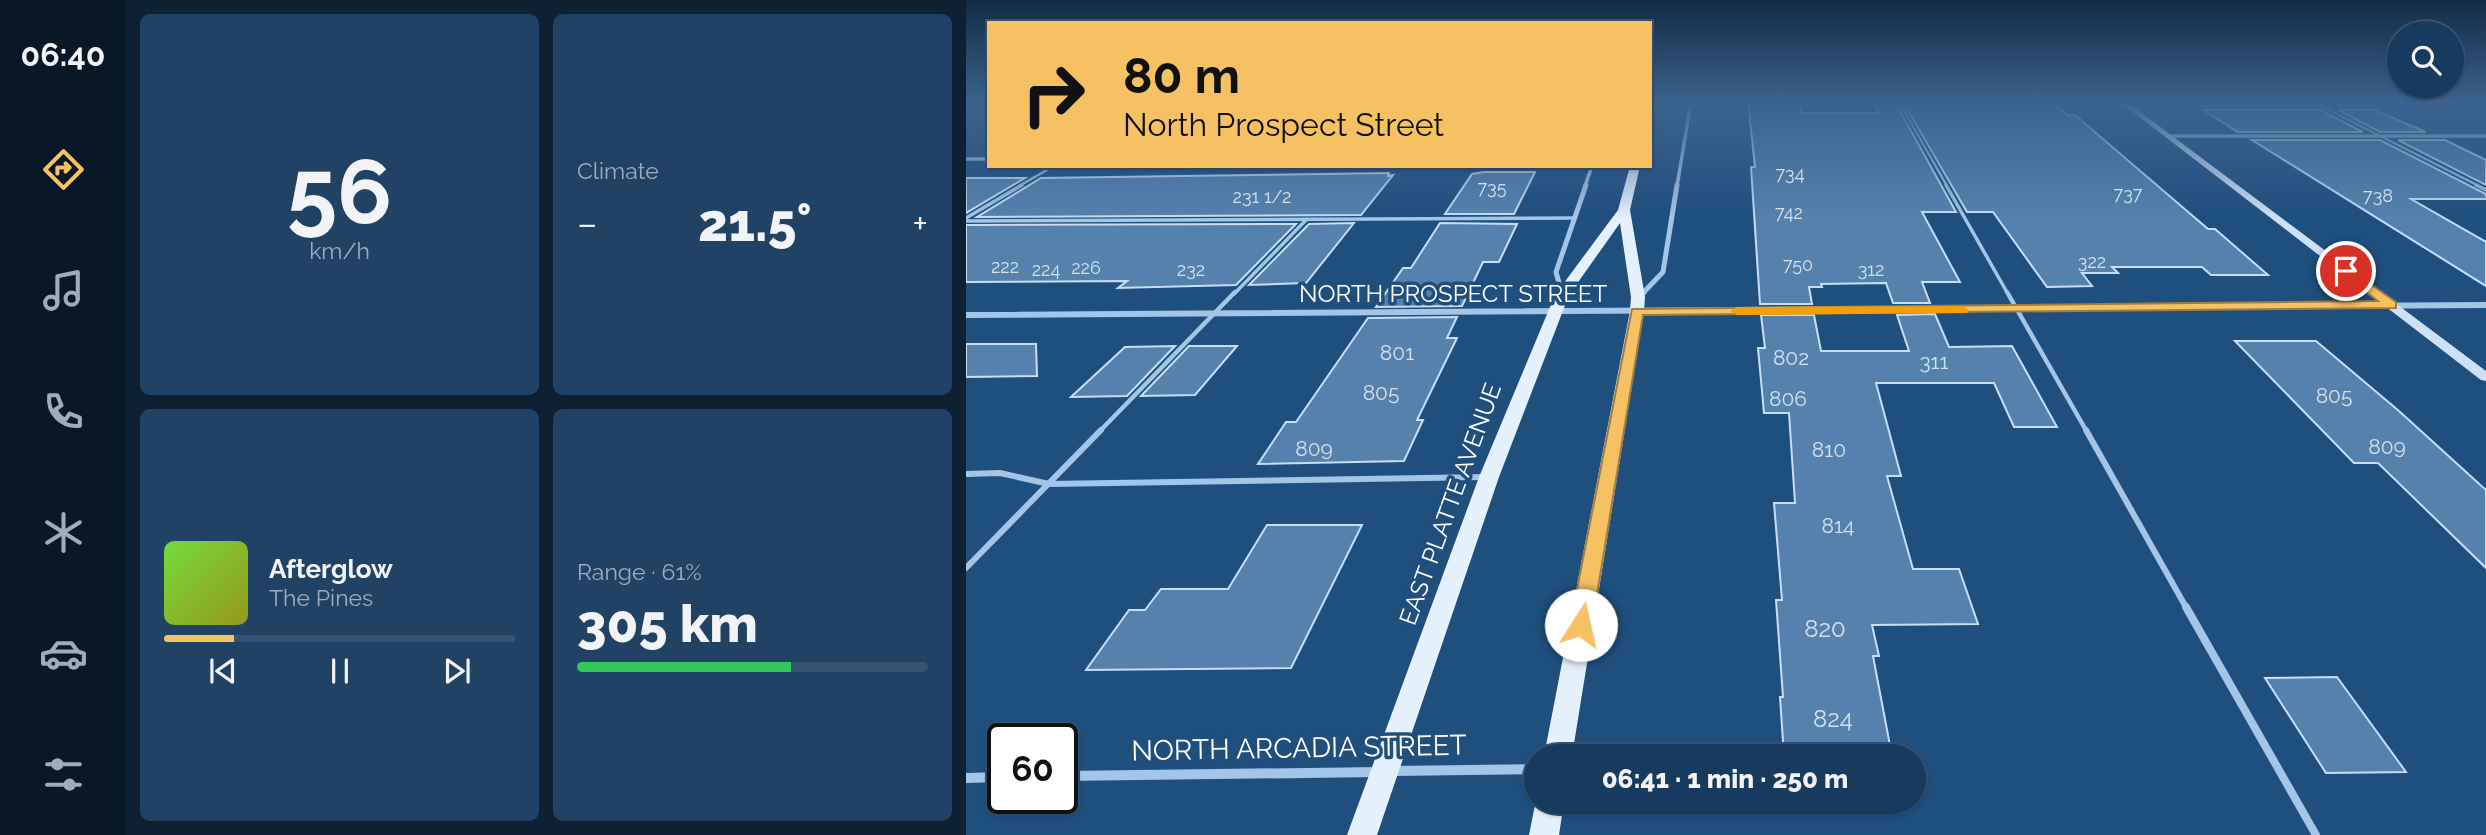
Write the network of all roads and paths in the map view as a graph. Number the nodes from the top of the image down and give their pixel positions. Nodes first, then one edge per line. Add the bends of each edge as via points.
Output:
1 (1685, 141) edge
2 (1921, 141) edge
3 (2175, 141) edge
4 (2390, 141) edge
5 (966, 159) edge
6 (987, 159) edge
7 (1051, 168) edge
8 (1591, 168) edge
9 (1634, 168) edge
10 (2486, 190) edge
11 (1624, 209) junction
12 (1575, 218) junction
13 (1307, 219) junction
14 (966, 220) edge
15 (1559, 304) junction
16 (1638, 304) junction
17 (2486, 304) edge
18 (2391, 305) junction
19 (2019, 310) junction
20 (1216, 313) junction
21 (966, 315) edge
22 (2486, 377) edge
23 (966, 474) edge
24 (1489, 477) junction
25 (1049, 484) junction
26 (966, 569) edge
27 (1560, 744) edge
28 (1524, 769) edge
29 (1385, 772) junction
30 (1078, 776) edge
31 (987, 777) edge
32 (966, 778) edge
33 (1548, 814) edge
34 (1362, 835) edge
35 (1544, 835) edge
36 (2316, 835) edge

1 - 16 street via 1663,272
2 - 19 lane
3 - 18 street
4 - 10 lane
5 - 6 street
7 - 14 lane
8 - 12 street
9 - 11 main road, EAST PLATTE AVENUE
11 - 15 main road, EAST PLATTE AVENUE
11 - 16 main road, EAST PLATTE AVENUE
12 - 13 lane
12 - 15 street via 1556,272
13 - 14 lane
13 - 20 lane
15 - 16 street, NORTH PROSPECT STREET
15 - 20 street, NORTH PROSPECT STREET
15 - 24 main road, EAST PLATTE AVENUE
16 - 19 street, NORTH PROSPECT STREET
16 - 27 main road, EAST PLATTE AVENUE
17 - 18 street, NORTH PROSPECT STREET
18 - 19 street, NORTH PROSPECT STREET
18 - 22 street
19 - 36 lane
20 - 21 street, NORTH PROSPECT STREET
20 - 25 lane
23 - 25 lane via 1000,473
24 - 25 lane
24 - 29 main road, EAST PLATTE AVENUE
25 - 26 lane
28 - 29 street, NORTH ARCADIA STREET
29 - 30 street, NORTH ARCADIA STREET
29 - 34 main road, EAST PLATTE AVENUE
31 - 32 street
33 - 35 main road

